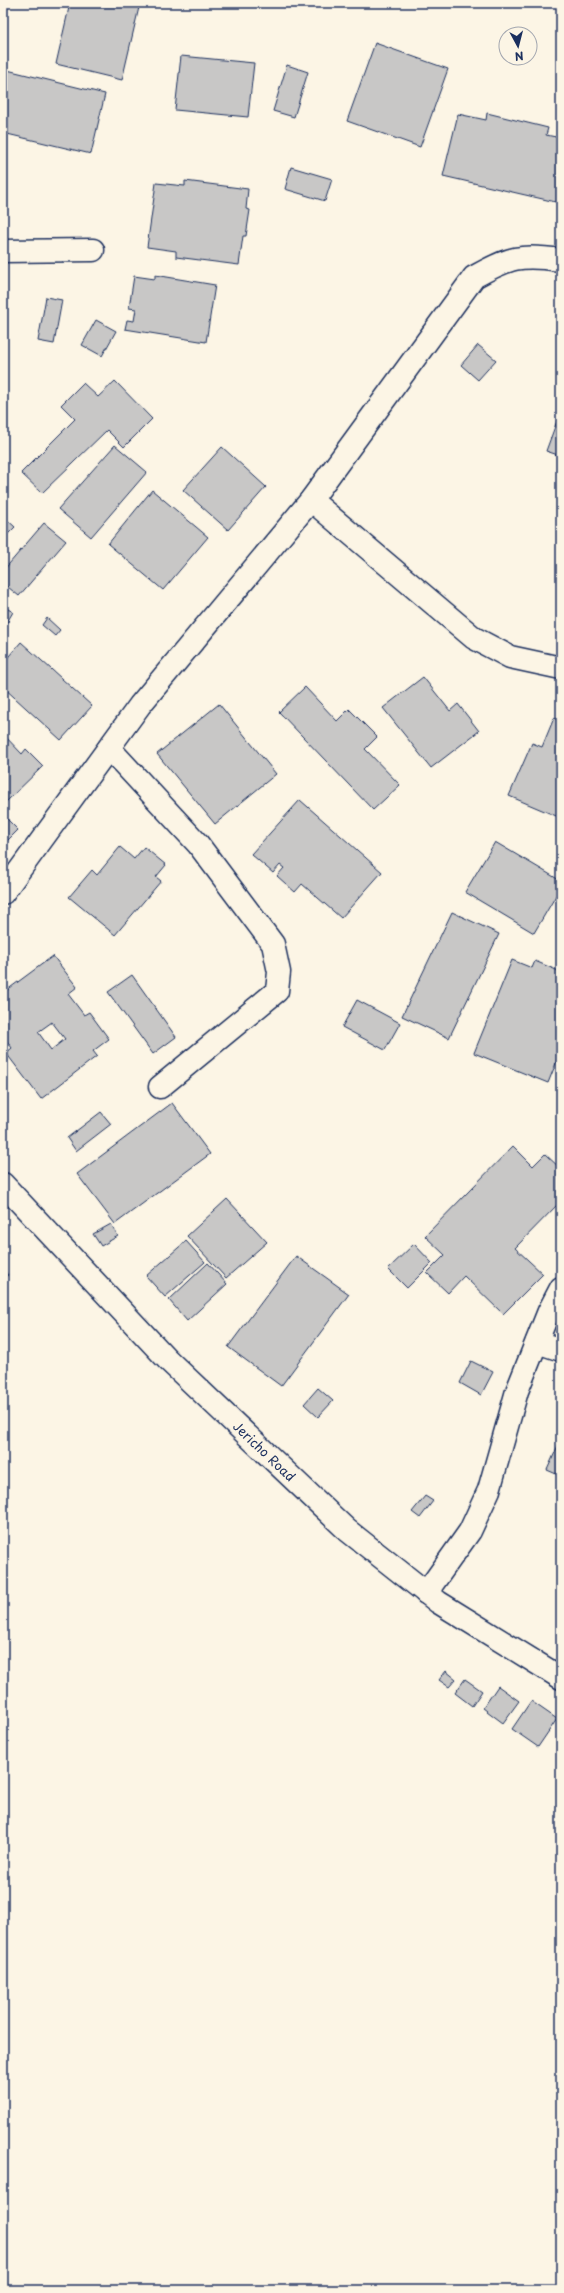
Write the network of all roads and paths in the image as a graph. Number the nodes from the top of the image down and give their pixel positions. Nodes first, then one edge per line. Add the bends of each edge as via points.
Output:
1 (93, 250) dead end
2 (3, 251) edge
3 (561, 260) edge
4 (311, 500) junction
5 (561, 668) edge
6 (109, 748) junction
7 (3, 893) edge
8 (160, 1087) dead end
9 (3, 1184) edge
10 (561, 1288) edge
11 (536, 1342) junction
12 (561, 1350) edge
13 (426, 1593) junction
14 (561, 1678) edge

1 - 2 street
3 - 4 street via 534,256 503,260 474,278
4 - 5 street via 474,638 510,657
4 - 6 street via 140,705
6 - 7 street
6 - 8 street via 198,844 273,944 279,972 277,991
9 - 13 street, Jericho Road via 168,1360 347,1530
10 - 11 street
11 - 12 street
11 - 13 street via 517,1391 489,1490 470,1531
13 - 14 street, Jericho Road

